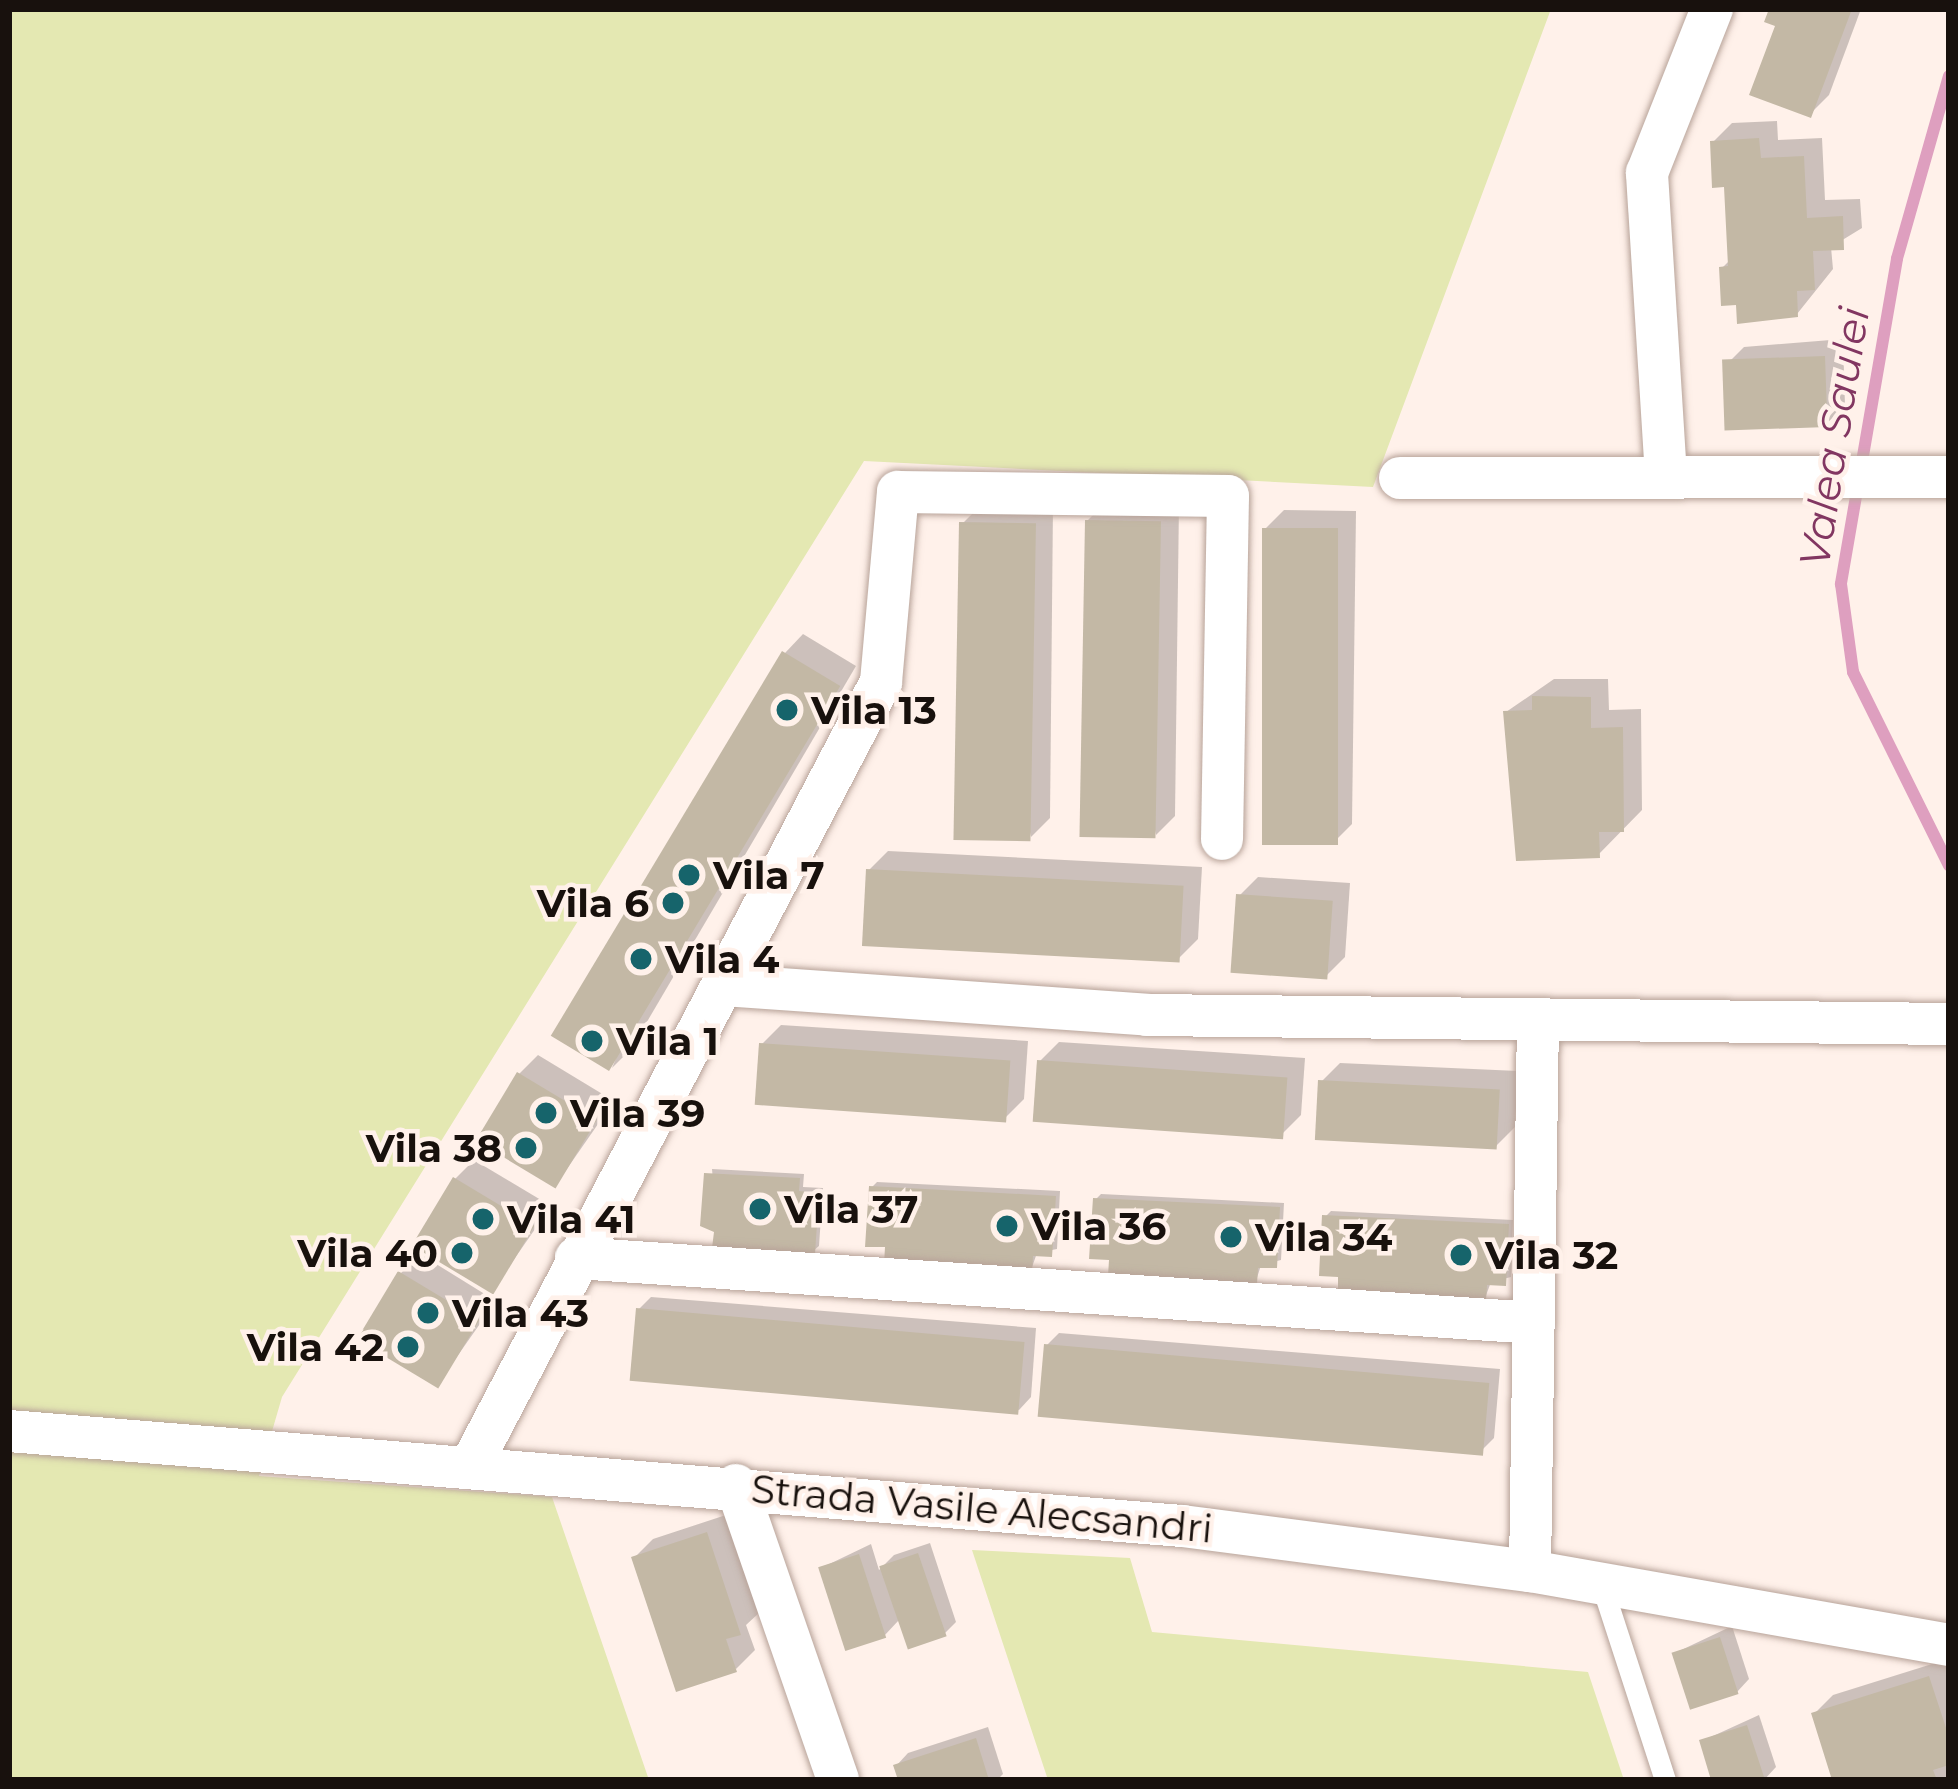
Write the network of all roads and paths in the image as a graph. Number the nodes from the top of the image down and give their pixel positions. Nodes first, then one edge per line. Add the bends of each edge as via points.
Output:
1 (1712, 9) edge
2 (1666, 476) junction
3 (1949, 476) edge
4 (1400, 478) dead end
5 (1222, 839) dead end
6 (723, 985) junction
7 (1538, 1021) junction
8 (1949, 1024) edge
9 (576, 1258) junction
10 (1534, 1323) junction
11 (9, 1431) edge
12 (471, 1465) junction
13 (736, 1485) junction
14 (1530, 1571) junction
15 (1601, 1583) junction
16 (1949, 1645) edge
17 (838, 1780) edge
18 (1665, 1780) edge

1 - 2 street via 1647,172
2 - 3 street
2 - 4 street
5 - 6 street via 1228,496 898,492 881,682
6 - 7 street via 1147,1015
6 - 9 street
7 - 8 street
7 - 10 street
9 - 10 street
9 - 12 street
10 - 14 street
11 - 12 street, Strada Vasile Alecsandri
12 - 13 street, Strada Vasile Alecsandri
13 - 14 street, Strada Vasile Alecsandri via 1182,1526
13 - 17 street
14 - 15 street, Strada Vasile Alecsandri
15 - 16 street, Strada Vasile Alecsandri
15 - 18 lane

